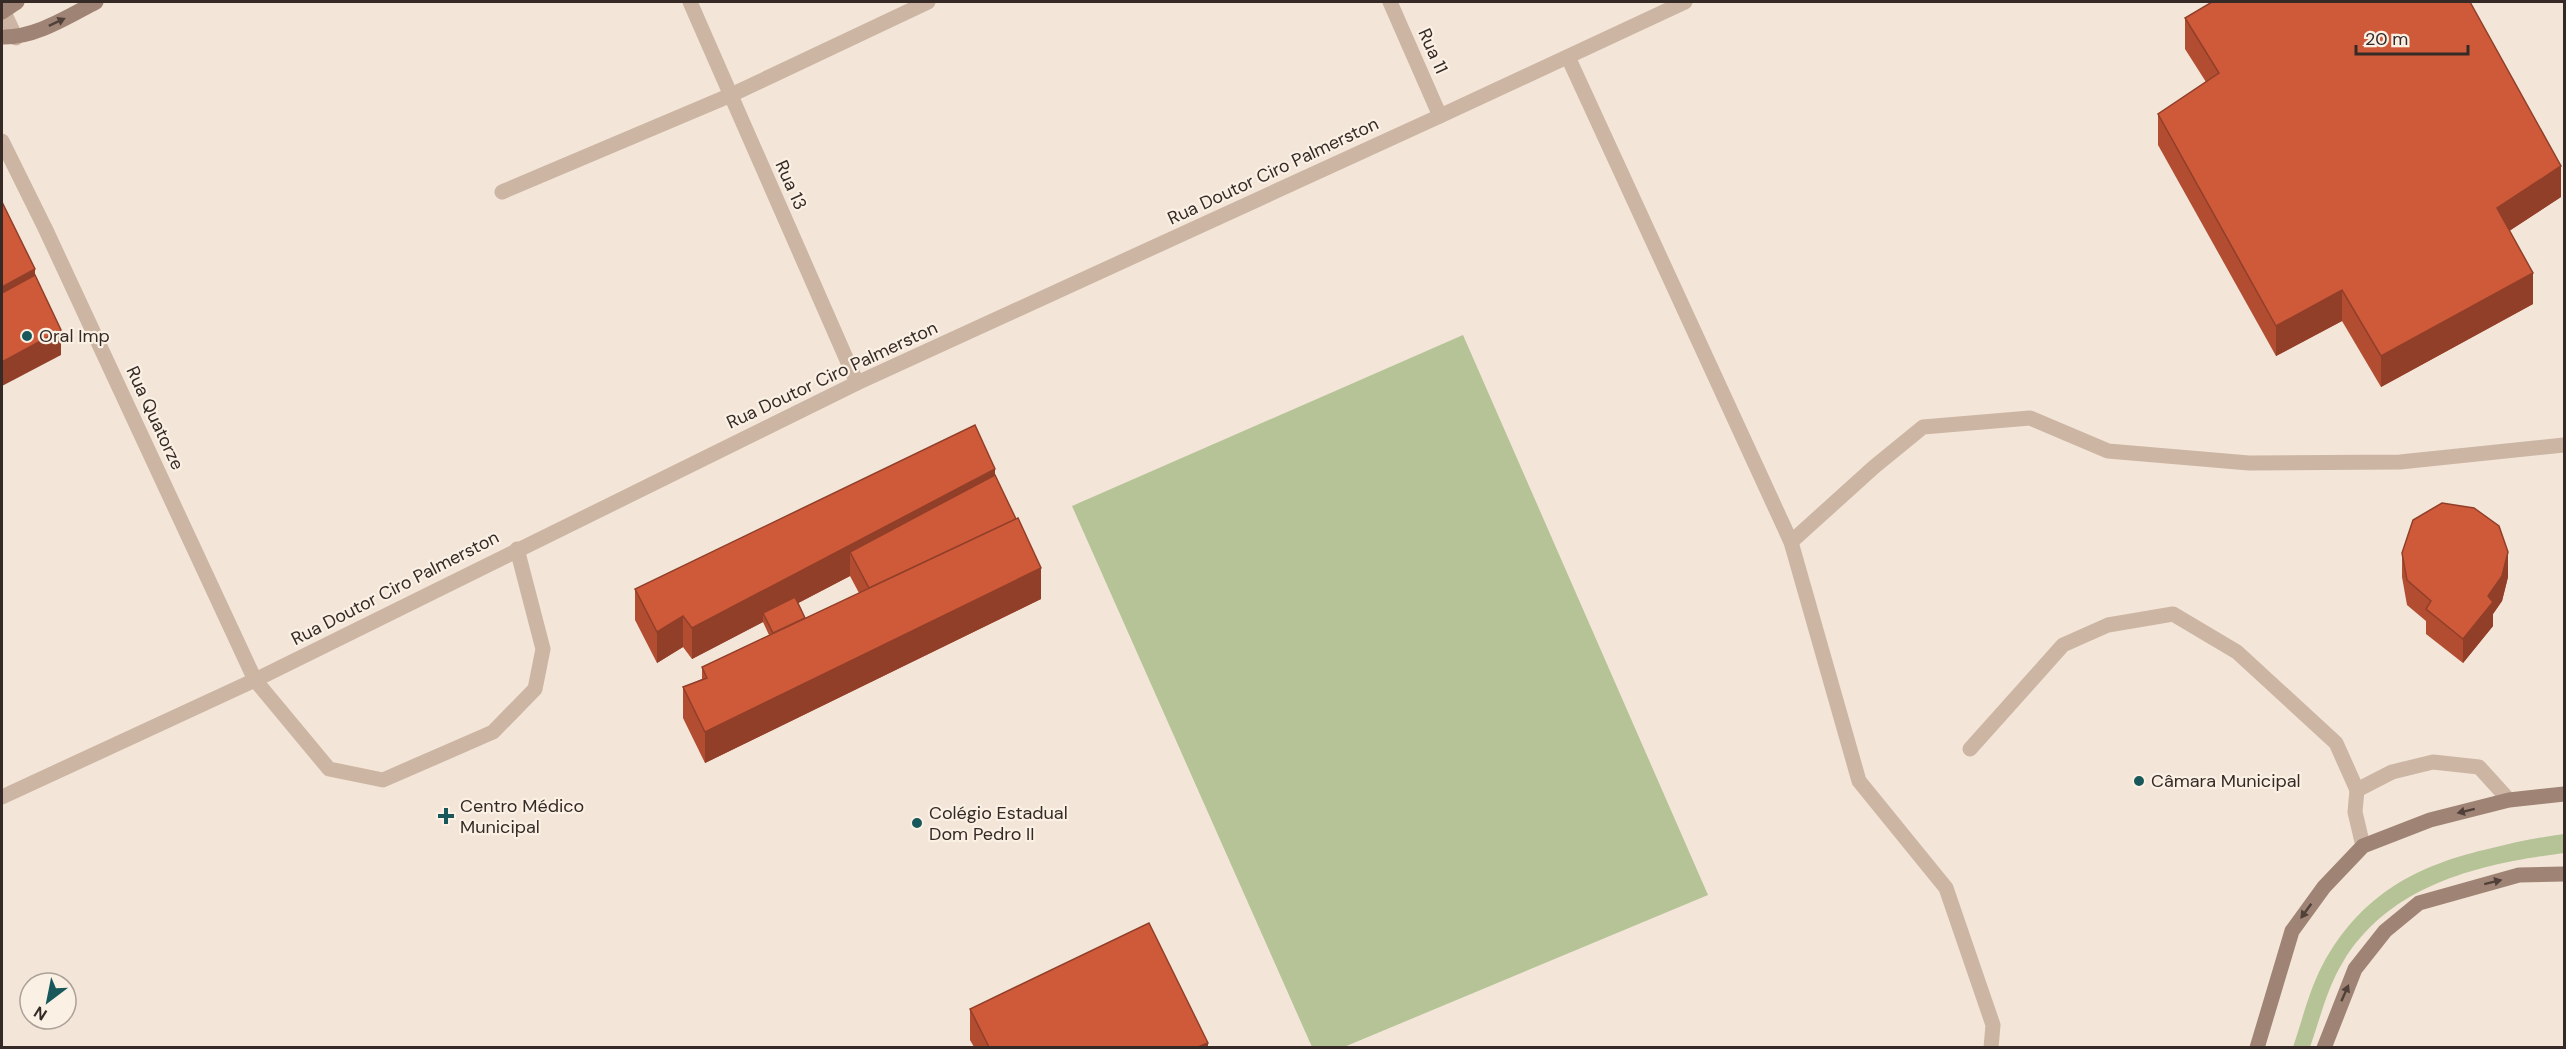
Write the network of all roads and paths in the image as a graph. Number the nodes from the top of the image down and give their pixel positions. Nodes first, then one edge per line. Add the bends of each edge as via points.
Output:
1 (17, 2) edge
2 (96, 2) edge
3 (690, 2) edge
4 (928, 2) edge
5 (1390, 2) edge
6 (1685, 2) edge
7 (2, 10) edge
8 (9, 37) edge
9 (1568, 57) junction
10 (730, 95) junction
11 (1440, 116) junction
12 (2, 141) edge
13 (502, 192) dead end
14 (857, 383) junction
15 (2565, 445) edge
16 (1791, 542) junction
17 (517, 549) junction
18 (255, 680) junction
19 (1970, 748) dead end
20 (2357, 790) junction
21 (2565, 794) edge
22 (2, 797) edge
23 (2509, 800) junction
24 (2363, 846) junction
25 (2565, 874) edge
26 (1991, 1047) edge
27 (2257, 1047) edge
28 (2324, 1047) edge

1 - 7 main road
8 -> 2 main road via 55,24
3 - 10 street, Rua 13
4 - 10 street
5 - 11 street, Rua 11
6 - 9 street, Rua Doutor Ciro Palmerston
7 - 8 street
9 - 11 street, Rua Doutor Ciro Palmerston
9 - 16 street
10 - 13 street
10 - 14 street, Rua 13
11 - 14 street, Rua Doutor Ciro Palmerston
12 - 18 street, Rua Quatorze
14 - 17 street, Rua Doutor Ciro Palmerston
15 - 16 street via 2400,462 2250,463 2108,451 2030,418 1923,427
16 - 26 street via 1859,781 1946,888 1993,1025
17 - 18 street, Rua Doutor Ciro Palmerston
17 - 18 street, Rua Quatorze via 543,649 535,689 493,732 382,780 329,769
18 - 22 street, Rua Doutor Ciro Palmerston
19 - 20 street via 2063,645 2108,625 2173,614 2236,651 2336,743
20 - 23 street via 2392,772 2433,762 2479,767
20 - 24 street via 2355,812
21 - 23 main road
23 -> 24 main road via 2430,820
24 -> 27 main road via 2324,887 2292,931
28 -> 25 main road via 2355,969 2385,931 2419,903 2518,875

